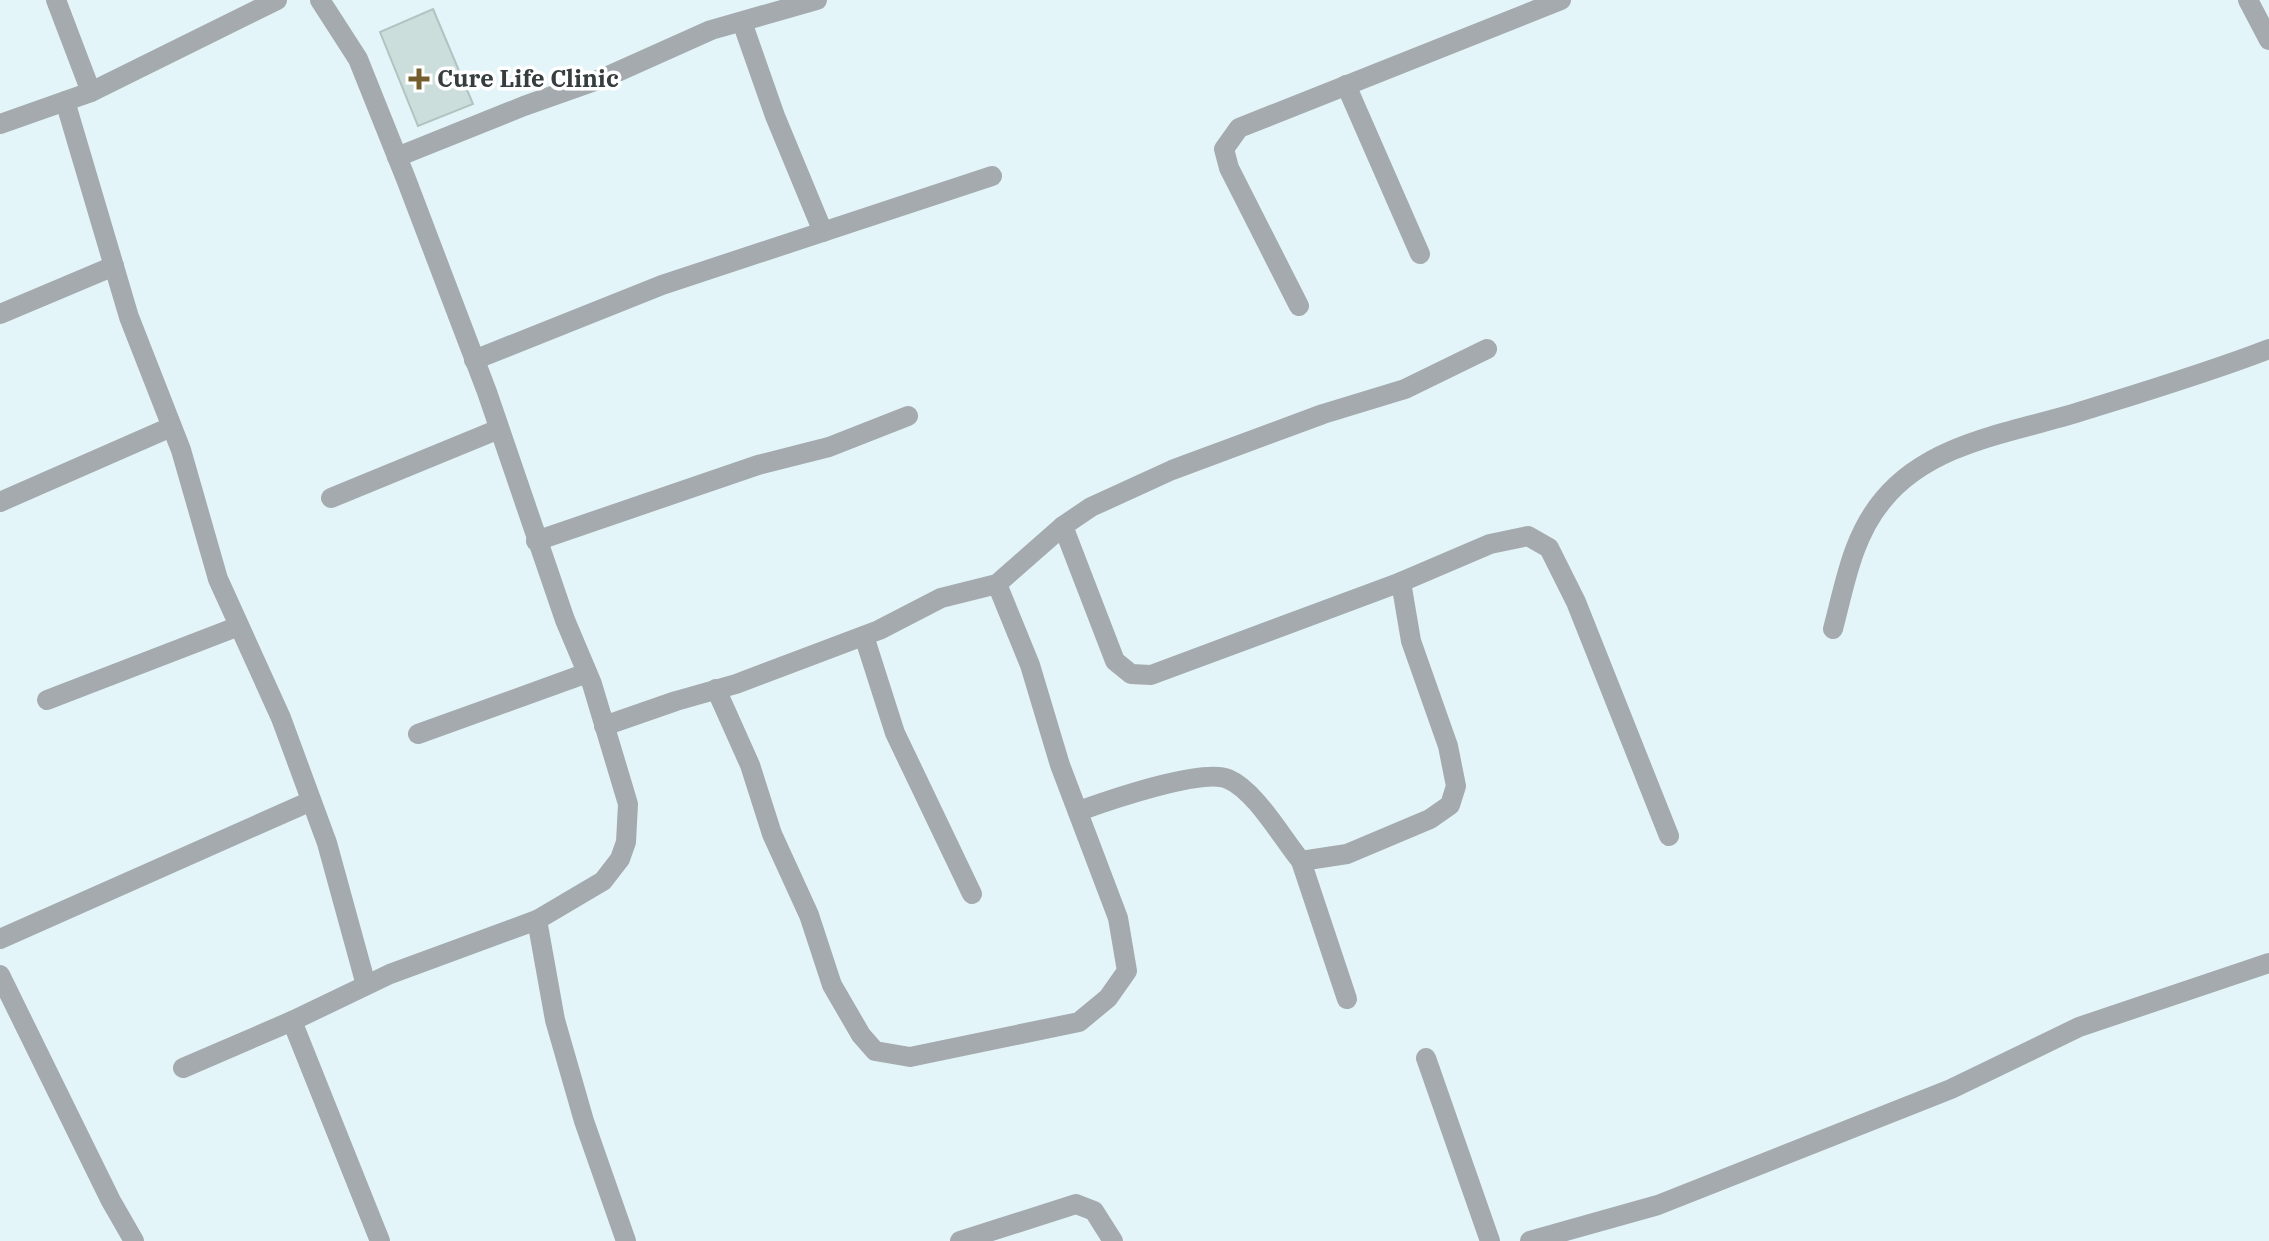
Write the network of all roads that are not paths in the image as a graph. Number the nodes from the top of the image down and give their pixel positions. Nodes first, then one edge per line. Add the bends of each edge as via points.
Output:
1 (56, 0) edge
2 (277, 0) edge
3 (320, 0) edge
4 (817, 0) edge
5 (1561, 0) edge
6 (2248, 0) edge
7 (742, 22) junction
8 (2269, 40) edge
9 (1346, 85) junction
10 (91, 92) junction
11 (65, 101) junction
12 (0, 124) edge
13 (397, 157) junction
14 (992, 176) dead end
15 (823, 232) junction
16 (1420, 254) dead end
17 (114, 266) junction
18 (1299, 306) dead end
19 (0, 314) edge
20 (1487, 349) dead end
21 (2269, 349) edge
22 (474, 360) junction
23 (908, 416) dead end
24 (171, 427) junction
25 (499, 429) junction
26 (331, 498) dead end
27 (0, 502) edge
28 (1063, 526) junction
29 (536, 541) junction
30 (1401, 582) junction
31 (997, 584) junction
32 (239, 626) junction
33 (1833, 629) dead end
34 (864, 636) junction
35 (587, 673) junction
36 (716, 689) junction
37 (47, 700) dead end
38 (604, 726) junction
39 (418, 734) dead end
40 (311, 801) junction
41 (1079, 811) junction
42 (1669, 836) dead end
43 (1301, 861) junction
44 (972, 894) dead end
45 (537, 920) junction
46 (0, 939) edge
47 (2269, 963) edge
48 (0, 975) edge
49 (366, 985) junction
50 (1347, 999) dead end
51 (292, 1021) junction
52 (1426, 1058) dead end
53 (183, 1068) dead end
54 (625, 1240) edge
55 (134, 1241) edge
56 (380, 1241) edge
57 (960, 1241) edge
58 (1113, 1241) edge
59 (1490, 1241) edge
60 (1530, 1241) edge

1 - 10 street
2 - 10 street
3 - 13 street via 358,59
4 - 7 street
5 - 9 street
6 - 8 street
7 - 13 street
7 - 15 street
9 - 16 street
9 - 18 street via 1239,128 1224,149
10 - 11 street
11 - 12 street
11 - 17 street
13 - 22 street
14 - 15 street
15 - 22 street via 662,285
17 - 19 street
17 - 24 street
20 - 28 street via 1405,389 1172,470 1091,507
21 - 33 street via 1962,445 1913,472 1883,500 1855,545
22 - 25 street
23 - 29 street via 829,447 743,470
24 - 27 street
24 - 32 street via 218,579
25 - 26 street
25 - 29 street
28 - 30 street via 1115,661 1131,674 1151,675
28 - 31 street
29 - 35 street
30 - 42 street via 1490,544 1528,536 1549,548 1588,631
30 - 43 street via 1411,641 1454,772 1450,805 1430,819 1347,854
31 - 34 street via 941,598
31 - 41 street
32 - 37 street
32 - 40 street
34 - 36 street
34 - 44 street via 895,733
35 - 38 street
35 - 39 street
36 - 38 street
36 - 41 street via 809,915 832,985 875,1051 910,1057 1079,1022 1108,998 1127,971 1118,918
38 - 45 street via 628,804 626,842 603,881
40 - 46 street
40 - 49 street
41 - 43 street via 1149,787 1227,778 1255,800
43 - 50 street
45 - 49 street
45 - 54 street via 555,1020
47 - 60 street via 2079,1027 1951,1089 1658,1205
48 - 55 street
49 - 51 street
51 - 53 street
51 - 56 street
52 - 59 street
57 - 58 street via 1076,1204 1094,1211

